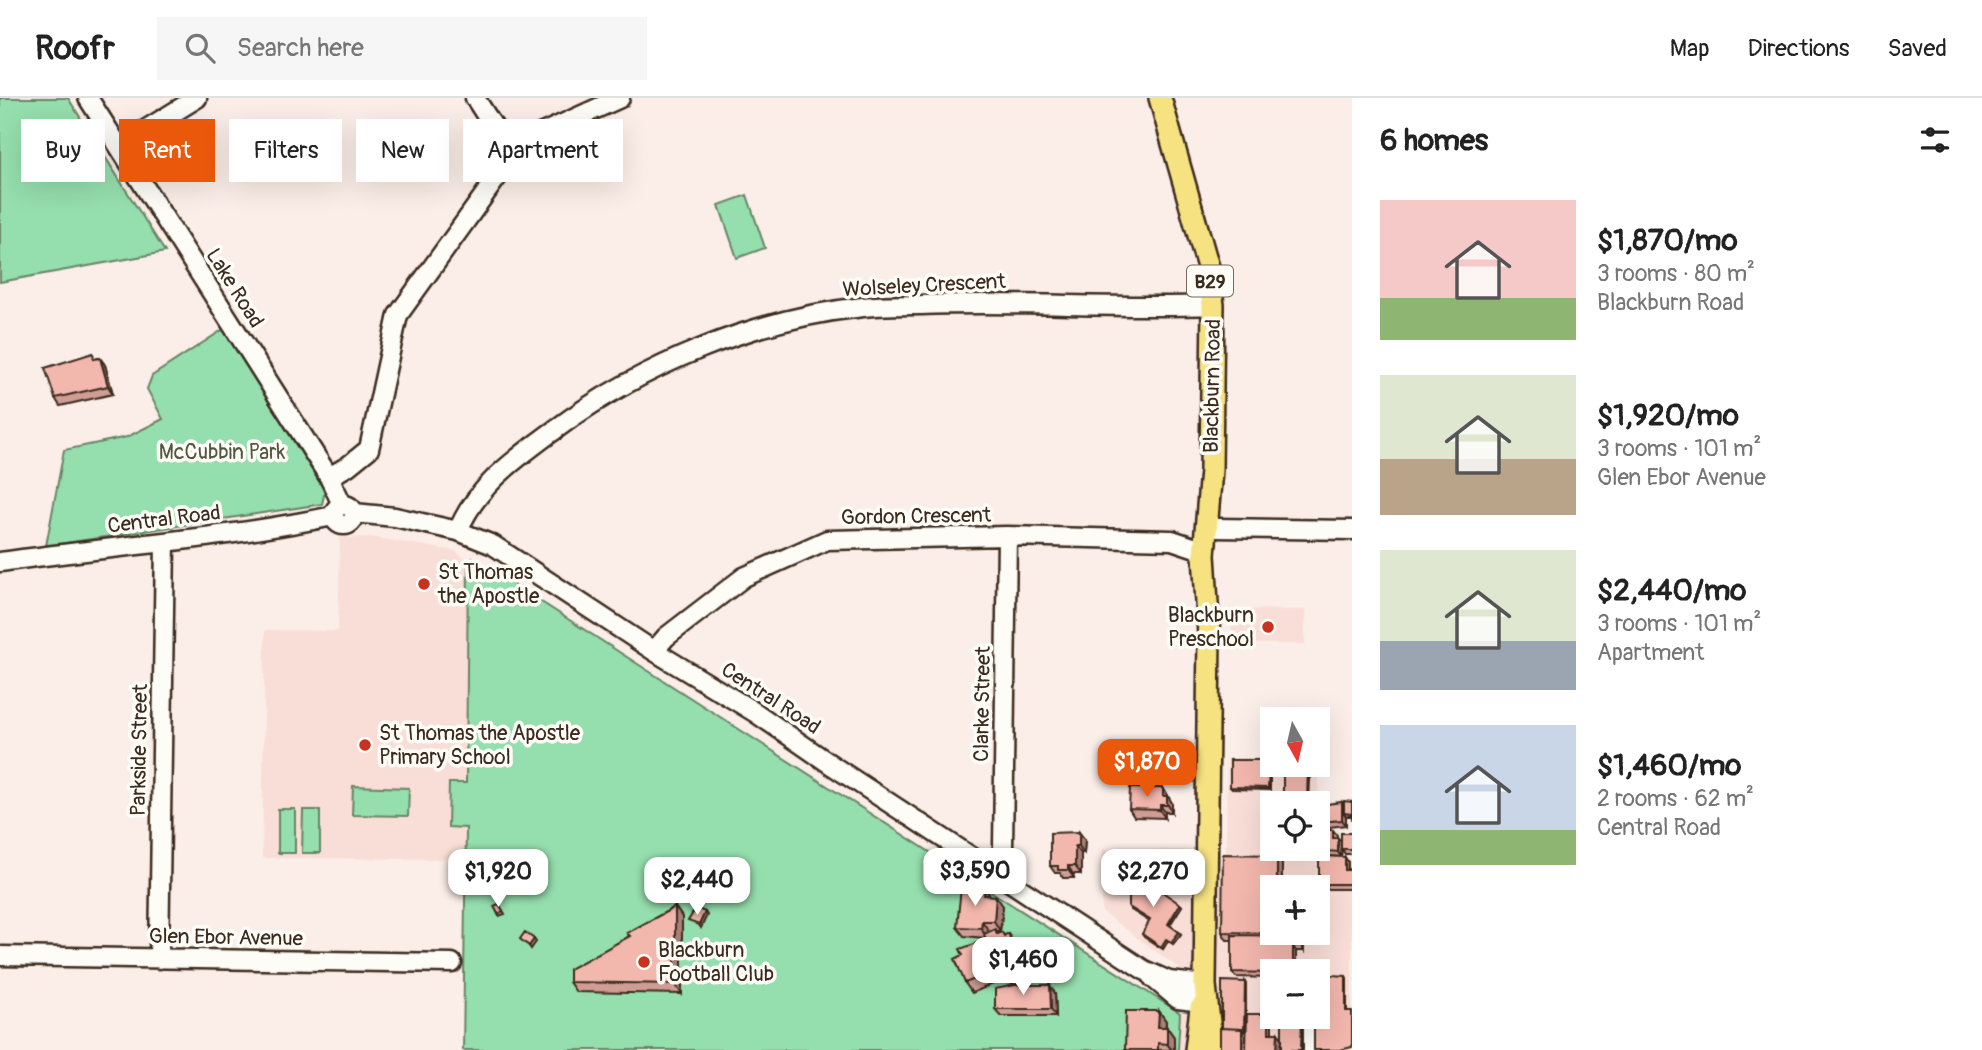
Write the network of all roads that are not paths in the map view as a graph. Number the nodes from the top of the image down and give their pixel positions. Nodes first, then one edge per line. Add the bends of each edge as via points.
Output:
1 (88, 98) edge
2 (197, 98) edge
3 (475, 98) edge
4 (621, 98) edge
5 (1160, 98) edge
6 (163, 119) edge
7 (488, 119) edge
8 (574, 119) edge
9 (119, 146) edge
10 (142, 182) edge
11 (495, 182) edge
12 (1213, 305) junction
13 (328, 477) junction
14 (343, 511) junction
15 (1352, 530) edge
16 (458, 531) junction
17 (1207, 534) junction
18 (1007, 536) junction
19 (165, 542) junction
20 (0, 562) edge
21 (1209, 635) junction
22 (654, 651) junction
23 (993, 870) junction
24 (0, 957) edge
25 (159, 959) junction
26 (452, 963) dead end
27 (1204, 995) junction
28 (1311, 1029) edge
29 (1196, 1050) edge
30 (1212, 1050) edge
31 (1310, 1050) edge

1 - 9 street, Lake Road
2 - 6 street
3 - 7 street
4 - 8 street
5 - 12 main road, Blackburn Road / B29 via 1208,267
10 - 13 street, Lake Road
11 - 13 street via 398,315 369,449
12 - 16 street, Wolseley Crescent via 862,307 763,326 670,360 583,408 516,459 474,499
12 - 17 main road, Blackburn Road / B29
13 - 14 street, Lake Road
14 - 16 street, Central Road
14 - 19 street, Central Road via 301,523
15 - 17 street
16 - 22 street, Central Road via 493,545
17 - 18 street, Gordon Crescent via 1189,544
17 - 21 main road, Blackburn Road / B29
17 - 21 main road, Blackburn Road / B29 via 1216,586
18 - 22 street, Gordon Crescent via 827,540 744,578
18 - 23 street, Clarke Street via 1003,849
19 - 20 street, Central Road
19 - 25 street, Parkside Street
21 - 27 main road, Blackburn Road / B29
22 - 23 street, Central Road
23 - 27 street, Central Road via 1144,970
24 - 25 street, Glen Ebor Avenue
25 - 26 street, Glen Ebor Avenue
27 - 29 main road, Blackburn Road / B29
27 - 30 main road, Blackburn Road / B29
28 - 31 street

